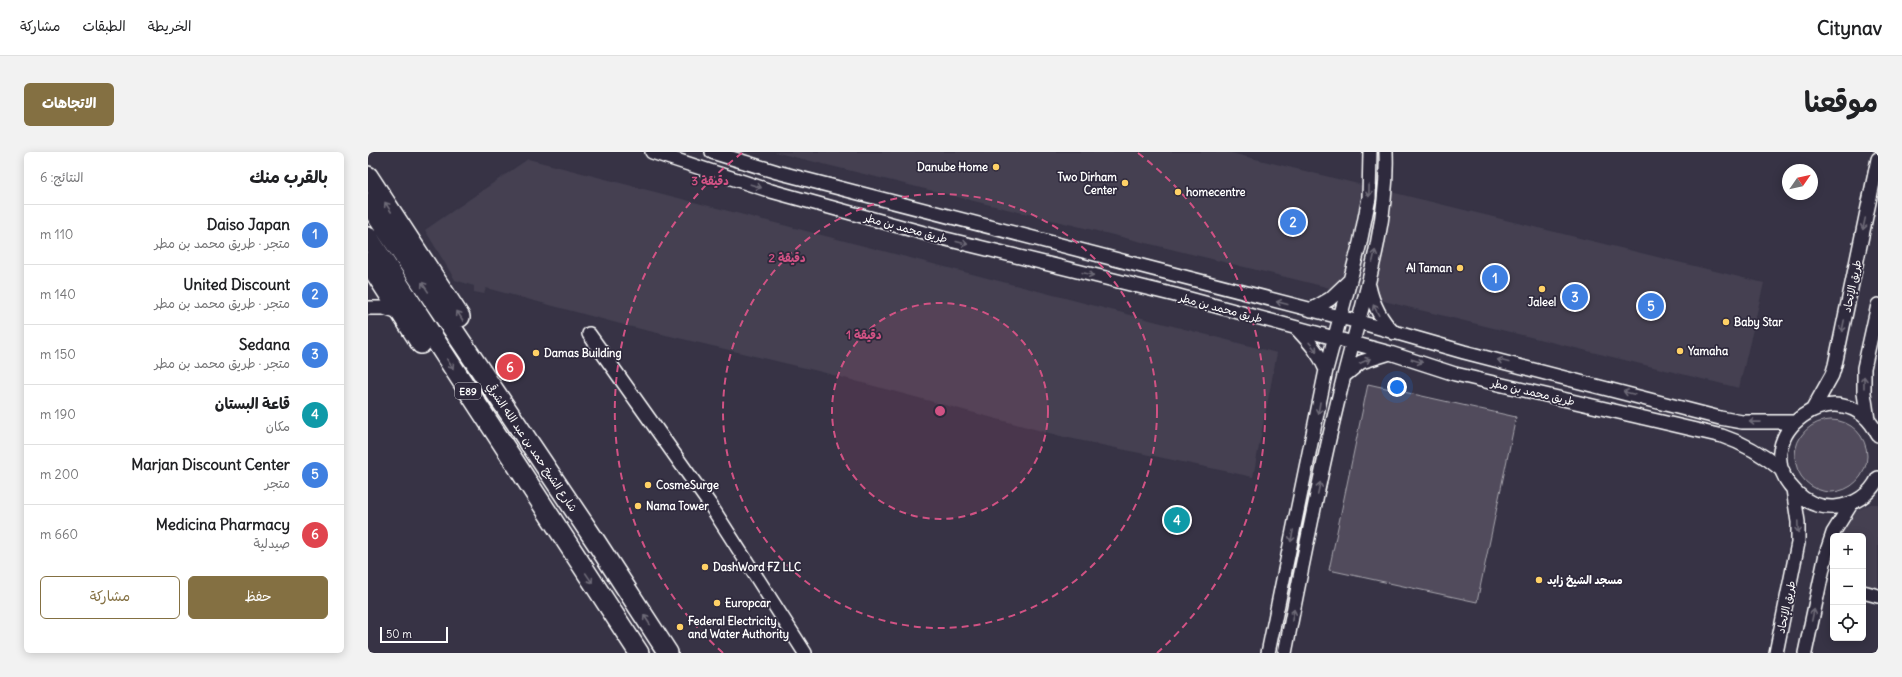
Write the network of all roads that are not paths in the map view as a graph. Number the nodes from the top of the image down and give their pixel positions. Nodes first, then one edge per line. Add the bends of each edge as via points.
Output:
1 (652, 152) edge
2 (712, 152) edge
3 (1370, 152) edge
4 (1386, 152) edge
5 (1878, 159) edge
6 (368, 176) edge
7 (368, 203) edge
8 (368, 237) edge
9 (368, 262) edge
10 (1352, 277) junction
11 (1368, 282) junction
12 (1878, 305) edge
13 (368, 308) edge
14 (1311, 310) junction
15 (402, 314) junction
16 (1340, 318) junction
17 (1359, 322) junction
18 (1295, 327) junction
19 (1394, 333) junction
20 (590, 334) dead end
21 (1335, 339) junction
22 (1354, 343) junction
23 (1390, 352) junction
24 (1326, 370) junction
25 (1344, 376) junction
26 (1813, 409) junction
27 (1868, 420) junction
28 (1794, 422) junction
29 (1878, 435) edge
30 (1783, 471) junction
31 (1878, 478) edge
32 (1793, 489) junction
33 (1873, 492) edge
34 (1299, 504) junction
35 (1851, 504) junction
36 (1313, 516) junction
37 (568, 545) junction
38 (618, 575) junction
39 (1827, 582) edge
40 (1866, 593) edge
41 (1878, 596) edge
42 (639, 653) edge
43 (668, 653) edge
44 (805, 653) edge
45 (1268, 653) edge
46 (1285, 653) edge
47 (1776, 653) edge
48 (1805, 653) edge

1 -> 18 street, طريق محمد بن مطر via 771,191 942,238
14 -> 2 street, طريق محمد بن مطر via 777,172
3 -> 10 street via 1369,198
11 -> 4 street via 1386,193
5 -> 26 street, طريق اﻹتحاد via 1835,365
38 -> 6 highway via 614,558 584,508
38 -> 7 highway, شارع الشيخ حمد بن عبد الله الشرقي / E89
8 -> 37 highway, شارع الشيخ حمد بن عبد الله الشرقي / E89
9 - 15 highway
10 - 14 street via 1330,299
10 - 16 street
11 - 17 street
19 -> 11 street via 1374,307
27 -> 12 street via 1864,368
13 - 15 street via 384,308
14 - 16 street, طريق محمد بن مطر
15 - 37 highway via 453,392 530,499
16 - 17 street, طريق محمد بن مطر
16 - 21 street
17 - 19 street, طريق محمد بن مطر
17 - 22 street
18 - 21 street, طريق محمد بن مطر
18 -> 24 street via 1314,347
28 -> 19 street, طريق محمد بن مطر via 1742,422 1720,418
20 - 44 street via 711,506
21 - 22 street, طريق محمد بن مطر
21 - 24 street
22 - 23 street, طريق محمد بن مطر
22 - 25 street
25 -> 23 street via 1361,362
23 -> 30 street, طريق محمد بن مطر via 1455,374 1722,436 1757,450
24 -> 34 street
36 -> 25 street
26 - 27 street via 1830,406 1848,408
26 - 28 street
27 - 29 street
28 - 30 street via 1782,445
30 - 32 street
31 - 33 street
32 - 35 street via 1800,496 1820,506
32 -> 47 street, طريق اﻹتحاد via 1798,543
33 - 35 street
34 - 36 street via 1308,502
34 -> 45 street
35 - 39 street via 1831,539 1826,554
46 -> 36 street
37 -> 42 highway, شارع الشيخ حمد بن عبد الله الشرقي / E89
43 -> 38 highway, شارع الشيخ حمد بن عبد الله الشرقي / E89
48 -> 39 street
40 - 41 street

